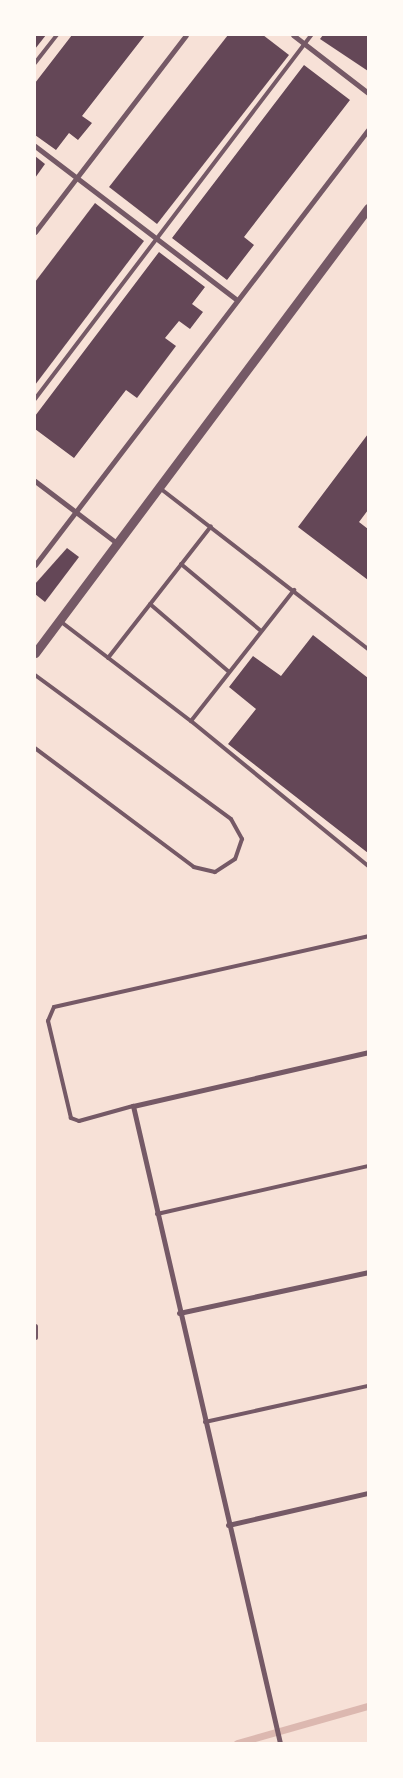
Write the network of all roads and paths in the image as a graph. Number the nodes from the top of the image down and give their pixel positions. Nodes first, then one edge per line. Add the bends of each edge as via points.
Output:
1 (57, 35) edge
2 (186, 35) edge
3 (293, 35) edge
4 (311, 35) edge
5 (305, 44) junction
6 (35, 64) edge
7 (368, 94) edge
8 (368, 130) edge
9 (35, 146) edge
10 (76, 178) junction
11 (368, 208) edge
12 (35, 232) edge
13 (156, 239) junction
14 (237, 300) junction
15 (35, 399) edge
16 (35, 481) edge
17 (161, 489) junction
18 (76, 512) junction
19 (211, 526) junction
20 (119, 545) junction
21 (181, 564) junction
22 (35, 565) edge
23 (294, 590) junction
24 (150, 604) junction
25 (60, 621) junction
26 (262, 631) junction
27 (368, 649) edge
28 (35, 653) edge
29 (108, 658) junction
30 (229, 672) junction
31 (35, 675) edge
32 (191, 721) junction
33 (35, 748) edge
34 (368, 866) edge
35 (368, 936) edge
36 (368, 1052) edge
37 (133, 1106) junction
38 (368, 1166) edge
39 (157, 1214) junction
40 (368, 1272) edge
41 (179, 1313) junction
42 (35, 1326) edge
43 (35, 1337) edge
44 (368, 1386) edge
45 (205, 1422) junction
46 (368, 1493) edge
47 (228, 1525) junction
48 (280, 1743) edge

1 - 6 lane
2 - 10 street
3 - 5 street
4 - 5 lane
5 - 7 street
5 - 13 lane
8 - 14 street
9 - 10 street
10 - 12 street
10 - 13 street
11 - 17 street
13 - 14 street
13 - 15 lane
14 - 18 street
16 - 18 street
17 - 19 lane
17 - 20 street
18 - 20 street
18 - 22 street
19 - 21 lane
19 - 23 lane
20 - 25 street
21 - 24 lane
21 - 26 lane
23 - 26 lane
23 - 27 lane
24 - 29 lane
24 - 30 lane
25 - 28 street
25 - 29 lane
26 - 30 lane
29 - 32 lane
30 - 32 lane
31 - 33 lane via 231,819 242,839 235,859 216,872 194,867
32 - 34 lane
35 - 37 lane via 54,1007 48,1022 71,1118 79,1121
36 - 37 street
37 - 39 street
38 - 39 lane
39 - 41 street
40 - 41 street
41 - 45 street
42 - 43 street
44 - 45 lane
45 - 47 street
46 - 47 street
47 - 48 street

